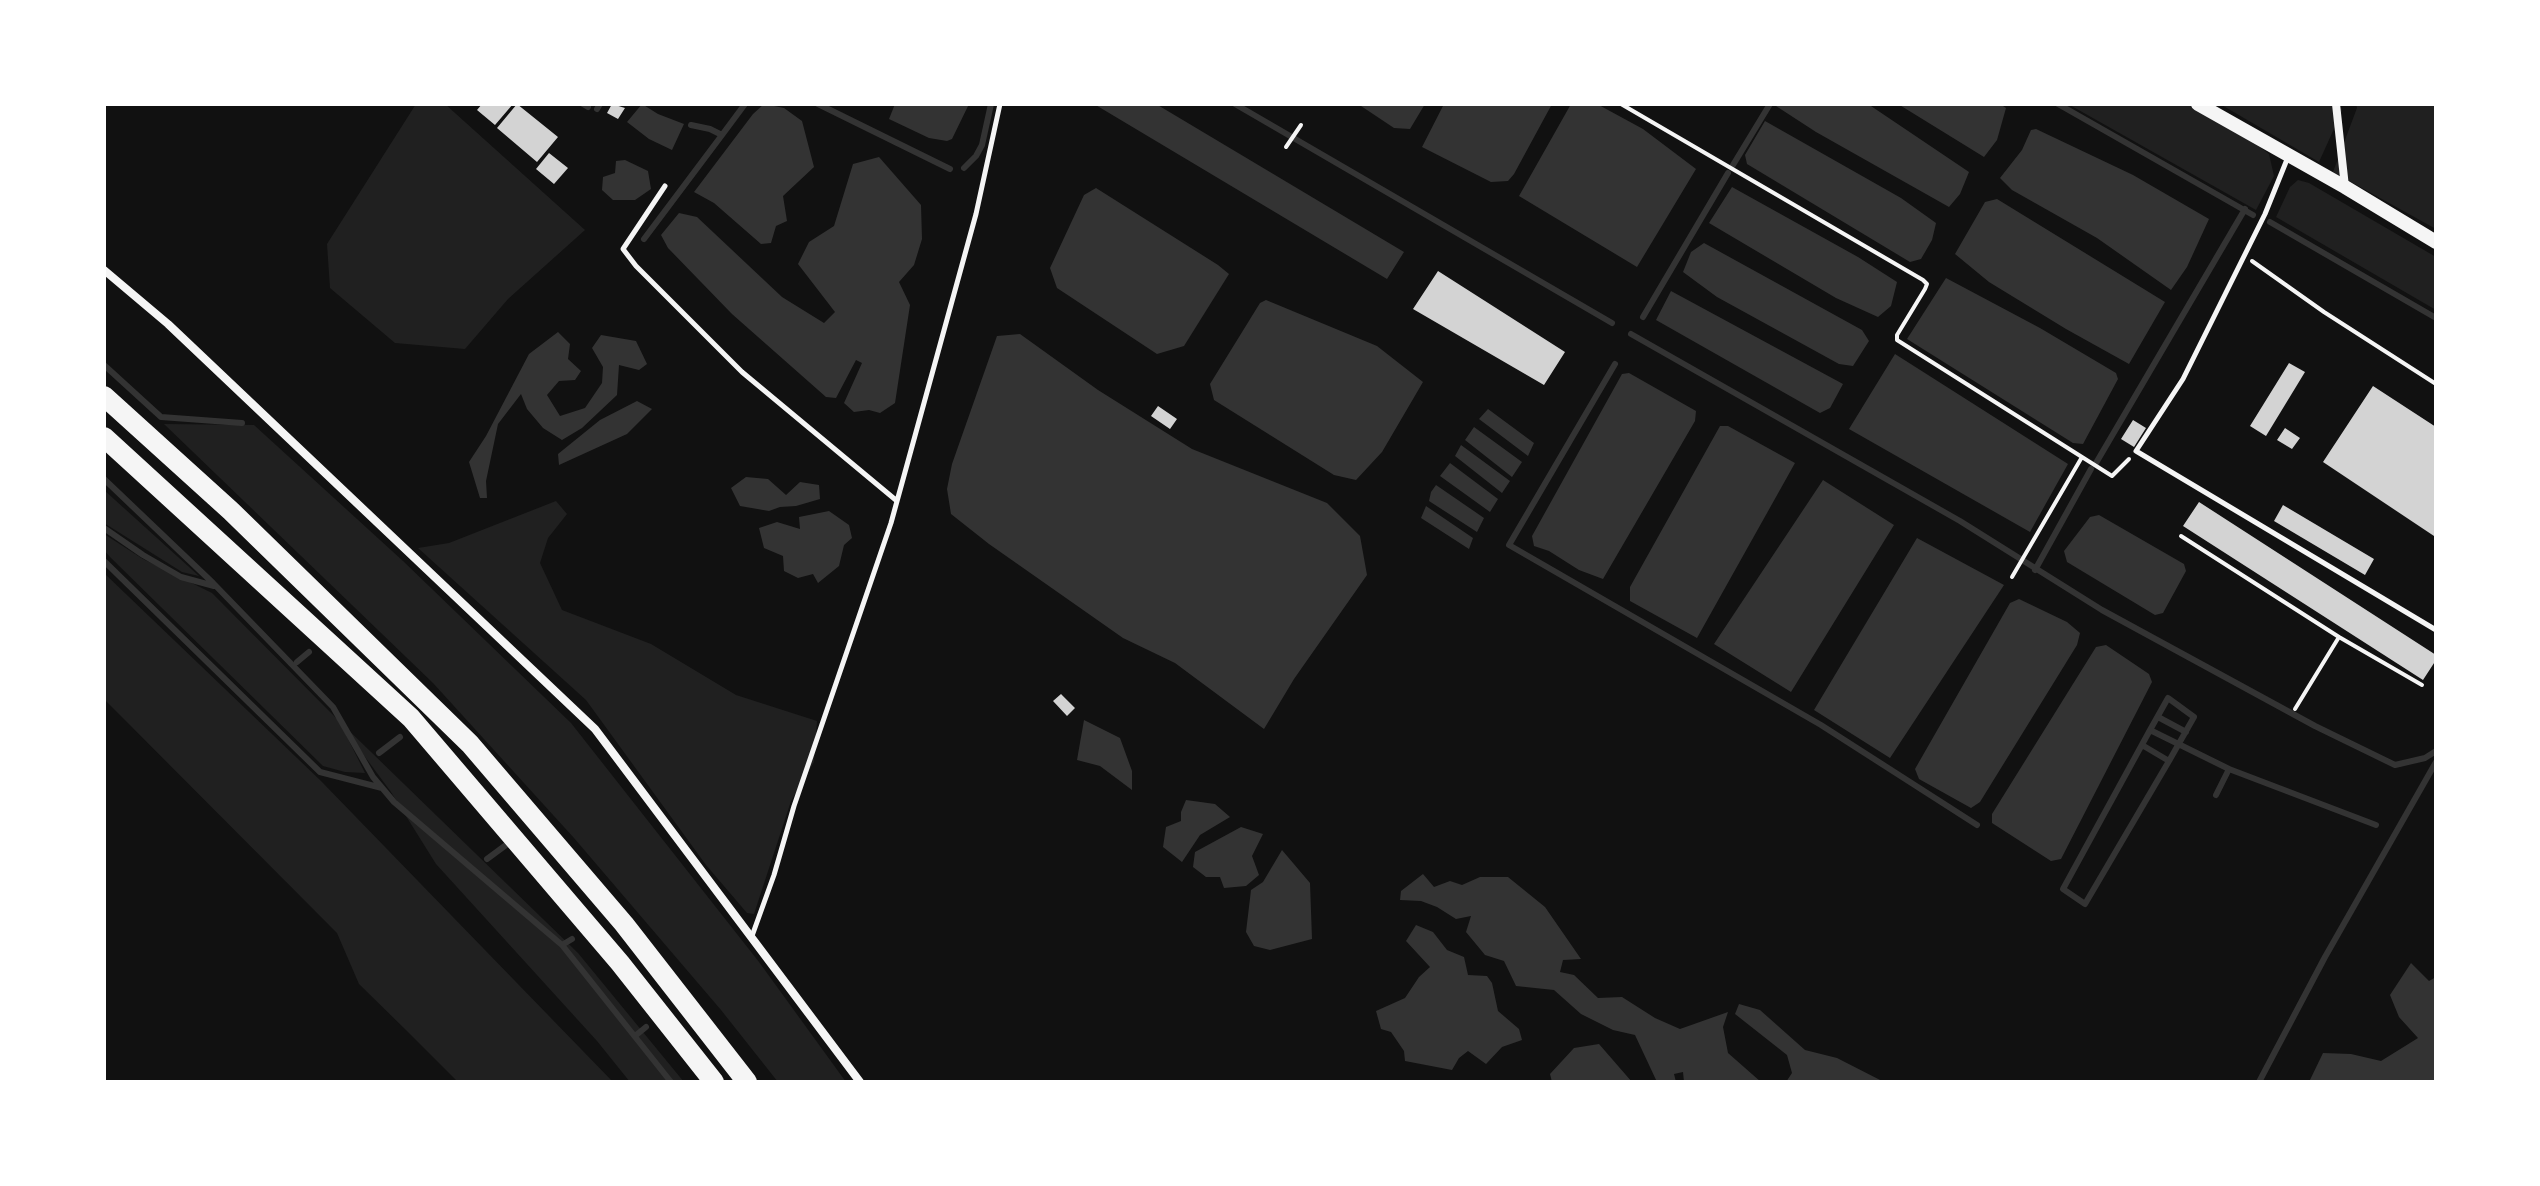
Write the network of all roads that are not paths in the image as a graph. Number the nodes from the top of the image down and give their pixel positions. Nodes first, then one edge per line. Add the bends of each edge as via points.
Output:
1 (1000, 104) edge
2 (2198, 104) edge
3 (2336, 104) edge
4 (2288, 156) junction
5 (665, 186) dead end
6 (2345, 187) junction
7 (2436, 242) edge
8 (104, 270) edge
9 (104, 396) edge
10 (104, 437) edge
11 (897, 501) junction
12 (2436, 630) edge
13 (752, 936) junction
14 (714, 1082) edge
15 (747, 1082) edge
16 (860, 1082) edge

1 - 11 lane via 976,214
2 - 4 street
3 - 6 street
4 - 6 street
4 - 12 lane via 2183,379 2136,451
5 - 11 lane via 623,249 742,372
6 - 7 street
8 - 13 street via 168,324 595,729
9 - 15 highway via 231,511 470,744 590,882
10 - 14 highway via 411,718
11 - 13 lane
13 - 16 street

